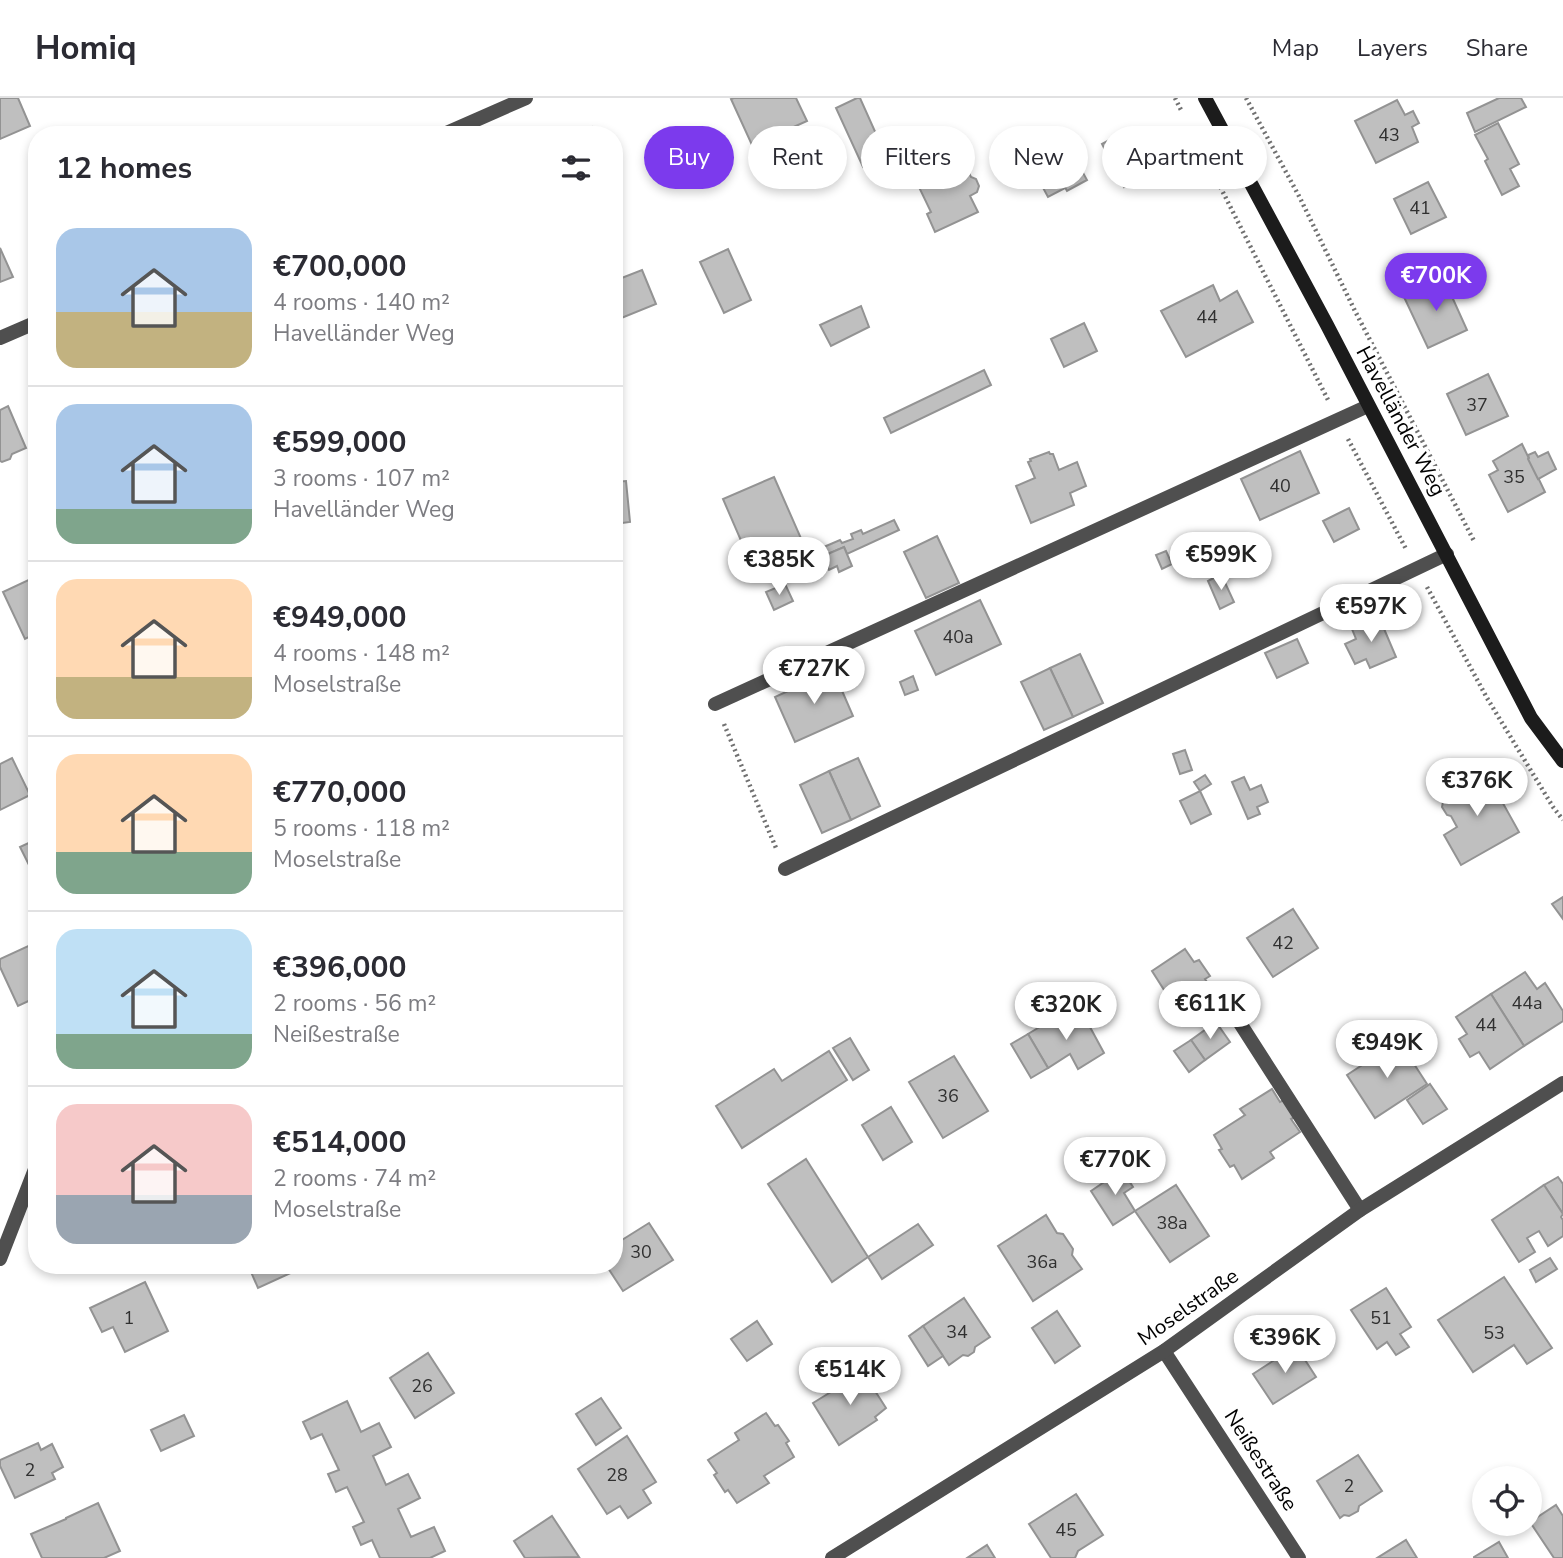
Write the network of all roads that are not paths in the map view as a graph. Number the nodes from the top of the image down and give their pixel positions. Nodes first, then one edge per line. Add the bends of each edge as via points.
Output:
1 (526, 98) edge
2 (1205, 98) edge
3 (462, 126) edge
4 (28, 326) edge
5 (0, 338) edge
6 (1368, 406) junction
7 (1447, 554) junction
8 (715, 704) road end
9 (1563, 761) edge
10 (785, 869) road end
11 (1229, 1006) dead end
12 (1563, 1083) edge
13 (28, 1187) edge
14 (1360, 1210) junction
15 (0, 1259) edge
16 (1164, 1351) junction
17 (832, 1558) edge
18 (1299, 1558) edge

1 - 3 street
2 - 6 street, Havelländer Weg
4 - 5 street
6 - 7 street, Havelländer Weg
6 - 8 street
7 - 9 street, Havelländer Weg via 1531,718
7 - 10 street
11 - 14 street
12 - 14 street, Moselstraße
13 - 15 street
14 - 16 street, Moselstraße
16 - 17 street, Moselstraße
16 - 18 street, Neißestraße

